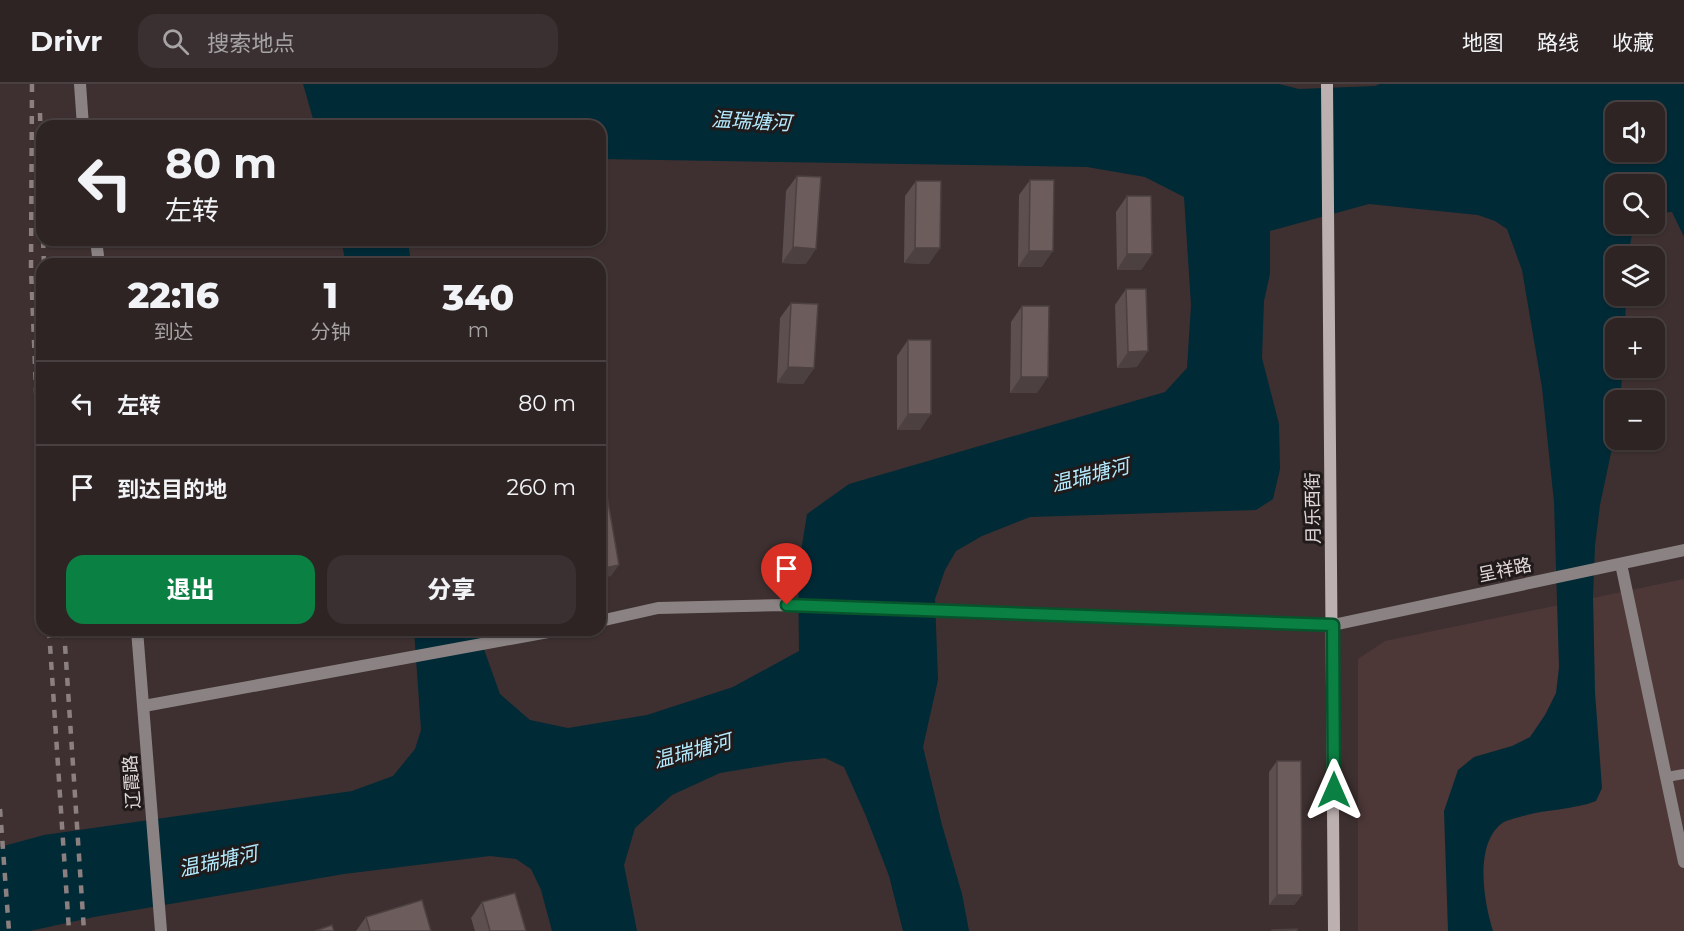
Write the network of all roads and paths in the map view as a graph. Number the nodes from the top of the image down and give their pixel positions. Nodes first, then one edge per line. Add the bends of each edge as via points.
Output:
1 (80, 84) edge
2 (1327, 84) edge
3 (83, 120) edge
4 (1684, 549) edge
5 (1621, 564) junction
6 (606, 620) edge
7 (1333, 625) junction
8 (138, 636) edge
9 (526, 636) edge
10 (144, 706) junction
11 (1684, 774) edge
12 (1667, 777) junction
13 (1684, 862) edge
14 (161, 929) edge
15 (1334, 931) edge

1 - 3 street
2 - 7 main road, 月乐西街
4 - 5 street, 呈祥路
5 - 7 street, 呈祥路
5 - 12 street
6 - 7 street, 呈祥路 via 658,608 787,605
7 - 15 main road, 月乐西街
8 - 10 street, 辽霞路
9 - 10 street
10 - 14 street, 辽霞路
11 - 12 street
12 - 13 street

